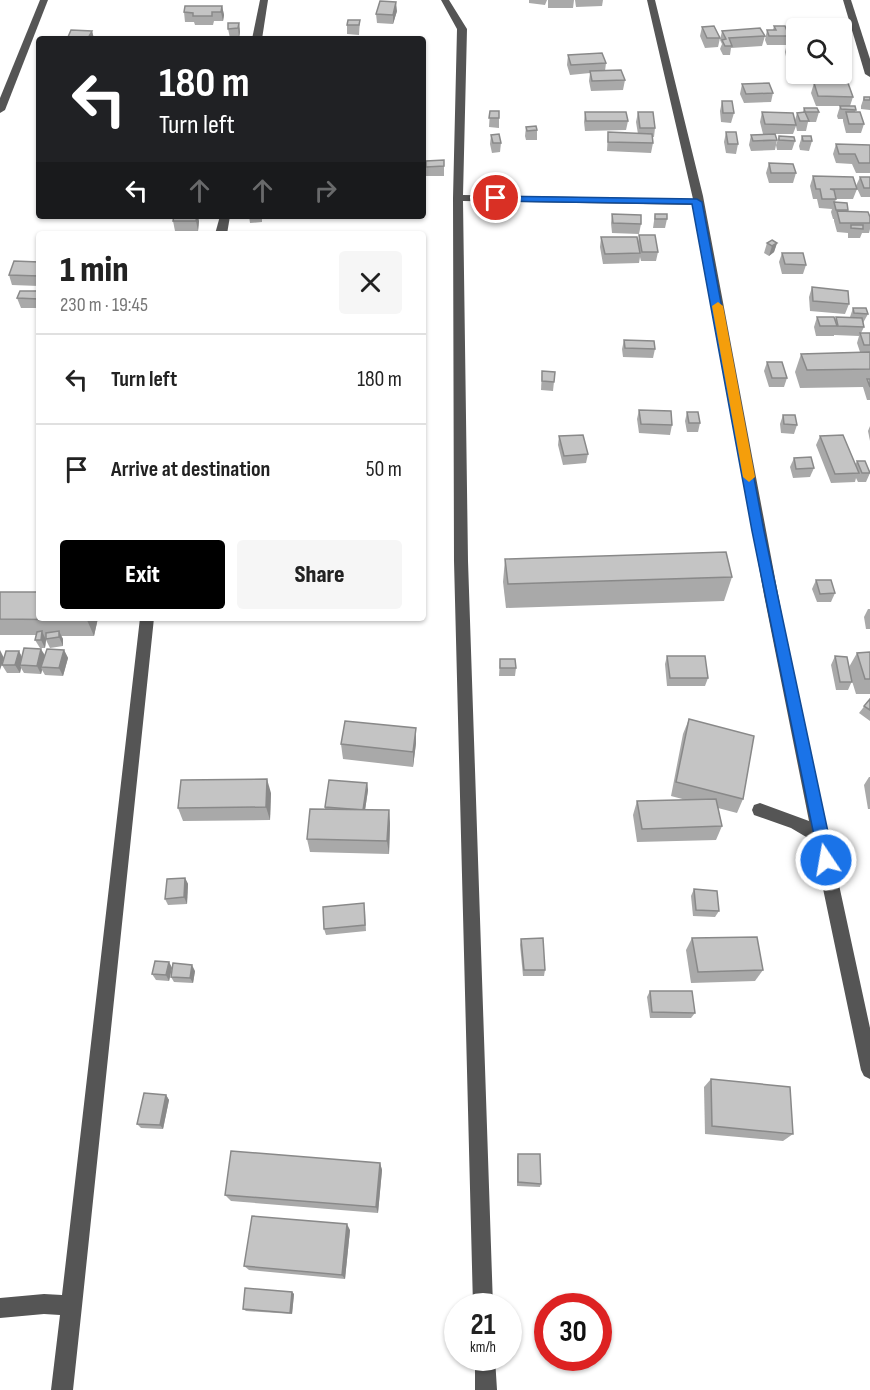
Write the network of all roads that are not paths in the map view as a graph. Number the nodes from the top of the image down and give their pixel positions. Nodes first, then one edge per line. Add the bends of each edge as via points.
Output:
1 (44, 0) edge
2 (264, 0) edge
3 (445, 0) edge
4 (651, 0) edge
5 (847, 0) edge
6 (258, 36) edge
7 (870, 74) edge
8 (0, 110) edge
9 (458, 198) junction
10 (697, 202) junction
11 (147, 621) edge
12 (760, 810) dead end
13 (821, 837) junction
14 (870, 1070) edge
15 (483, 1293) edge
16 (72, 1306) junction
17 (0, 1308) edge
18 (485, 1371) edge
19 (62, 1390) edge
20 (486, 1390) edge

1 - 8 street
2 - 6 street
3 - 9 street via 462,29
4 - 10 street via 674,80
5 - 7 street
9 - 10 street
9 - 15 street via 461,561
10 - 13 street via 758,531
11 - 16 street
12 - 13 street via 796,822
13 - 14 street
16 - 17 street
16 - 19 street
18 - 20 street

